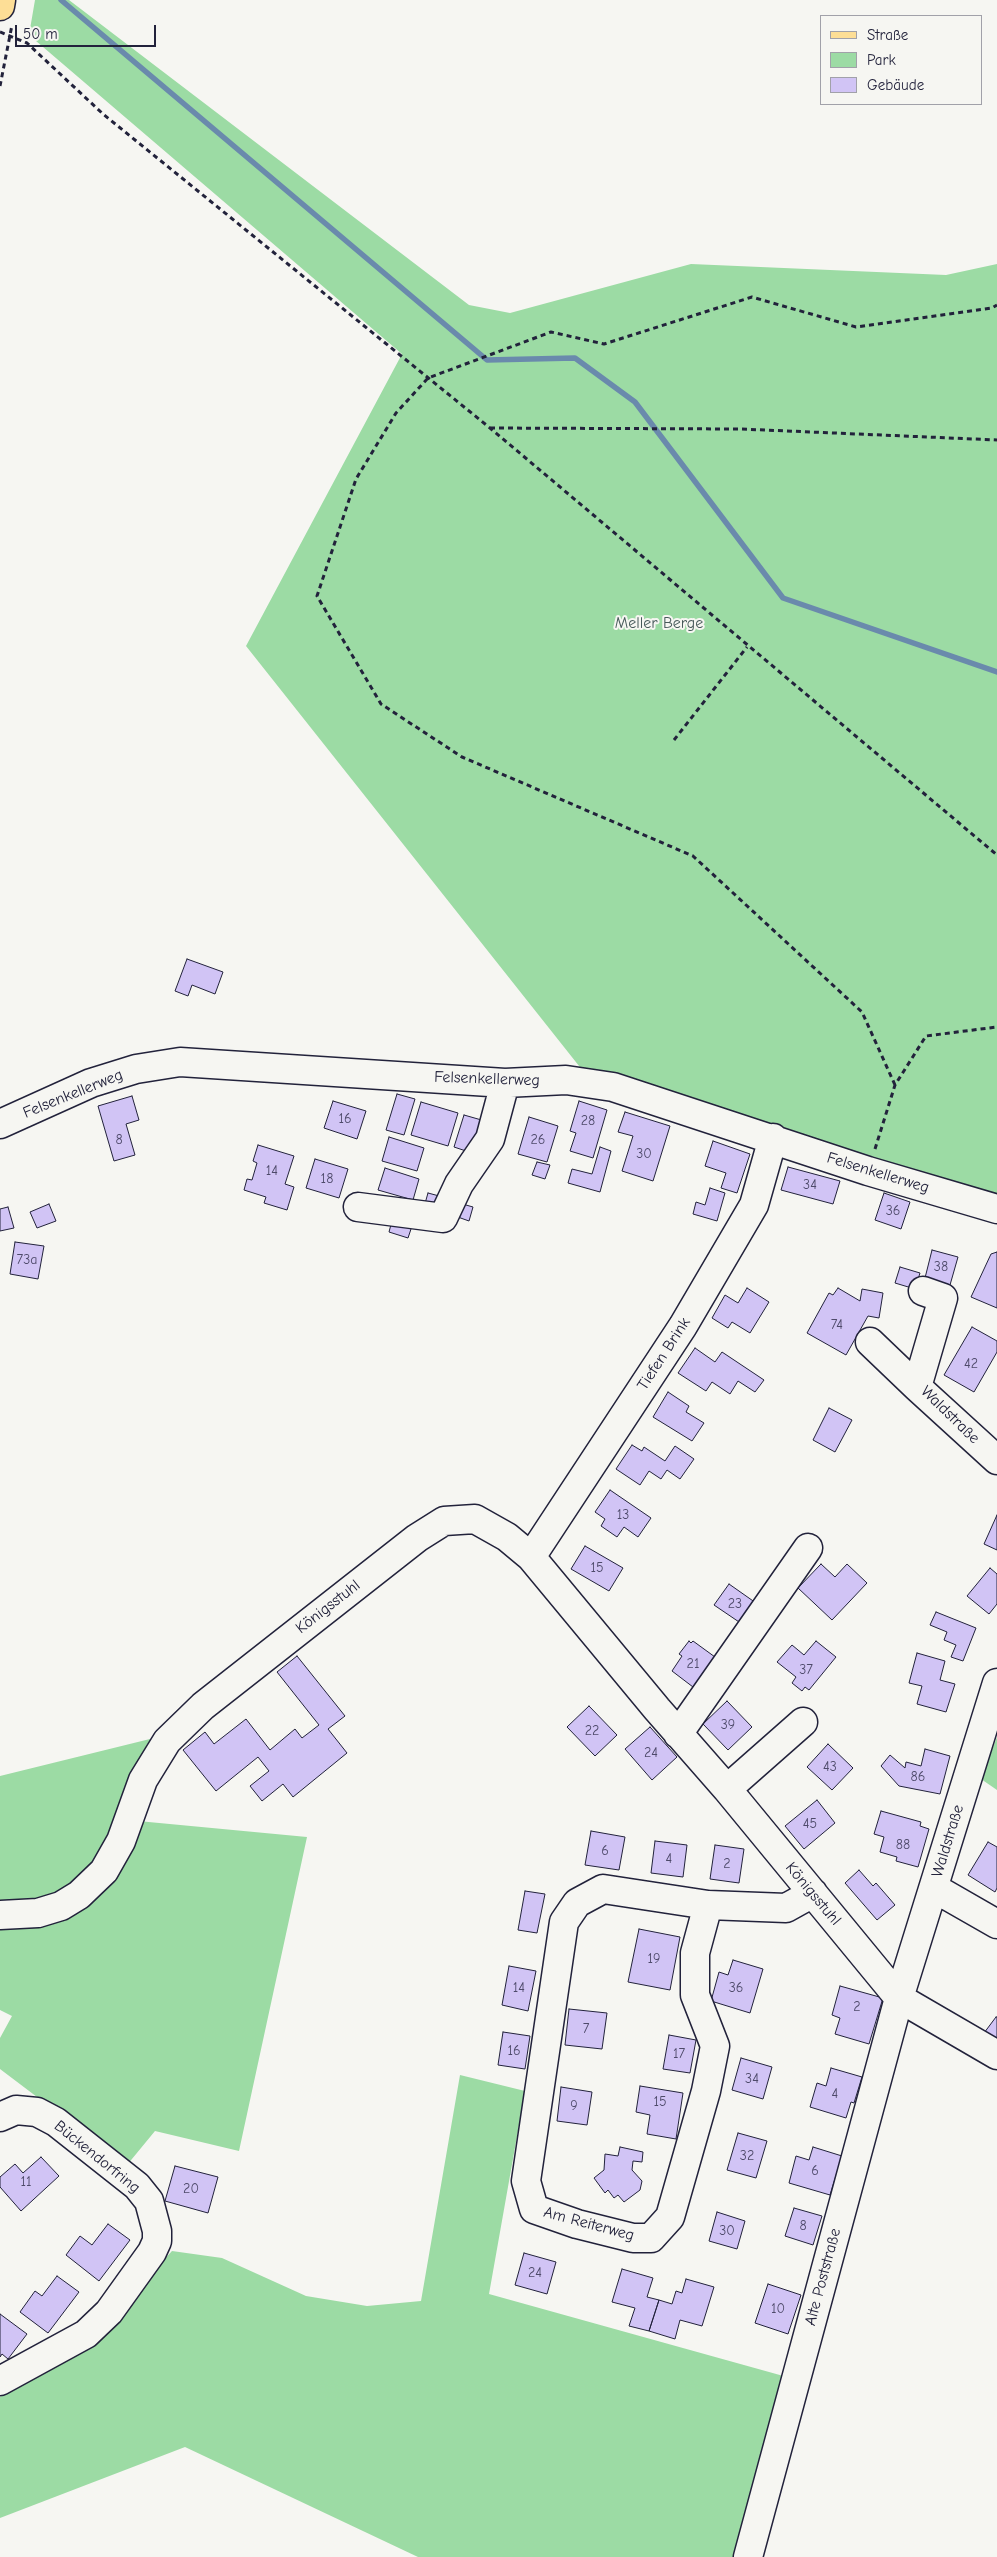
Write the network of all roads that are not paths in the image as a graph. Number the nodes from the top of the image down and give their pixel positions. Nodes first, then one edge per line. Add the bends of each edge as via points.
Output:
1 (505, 1083) junction
2 (0, 1124) edge
3 (773, 1138) junction
4 (358, 1207) dead end
5 (997, 1209) edge
6 (923, 1291) dead end
7 (870, 1342) dead end
8 (917, 1387) junction
9 (997, 1460) edge
10 (808, 1548) dead end
11 (531, 1557) junction
12 (997, 1683) edge
13 (803, 1722) dead end
14 (678, 1734) junction
15 (727, 1789) junction
16 (934, 1888) junction
17 (813, 1893) junction
18 (708, 1905) junction
19 (0, 1915) edge
20 (997, 1924) edge
21 (899, 1998) junction
22 (997, 2055) edge
23 (0, 2117) edge
24 (0, 2381) edge
25 (748, 2557) edge

1 - 2 street, Felsenkellerweg via 180,1062 136,1069 91,1083
1 - 3 street, Felsenkellerweg via 566,1080 613,1088
1 - 4 street via 490,1139 459,1184 443,1218
3 - 5 street, Felsenkellerweg via 868,1171
3 - 11 street, Tiefen Brink via 754,1205 683,1326
6 - 8 street, Waldstraße via 943,1298
7 - 8 street
8 - 9 street, Waldstraße
10 - 14 street
11 - 14 street, Königsstuhl
11 - 19 street, Königsstuhl via 507,1537 475,1519 444,1521 417,1538 203,1706 167,1741 143,1780 121,1841 104,1871 79,1895 61,1906 38,1913
12 - 16 street, Waldstraße
13 - 15 street
14 - 15 street, Königsstuhl
15 - 17 street, Königsstuhl
16 - 20 street
16 - 21 street, Waldstraße
17 - 18 street, Am Reiterweg via 786,1908
17 - 21 street, Königsstuhl
18 - 18 street, Am Reiterweg via 603,1889 577,1903 564,1922 526,2181 534,2209 633,2238 651,2238 670,2217 706,2091 714,2046 695,1995 695,1953
21 - 22 street
21 - 25 street, Alte Poststraße
23 - 24 street, Bückendorfring via 16,2110 37,2112 56,2122 137,2186 149,2201 157,2231 157,2242 152,2252 109,2312 86,2334

